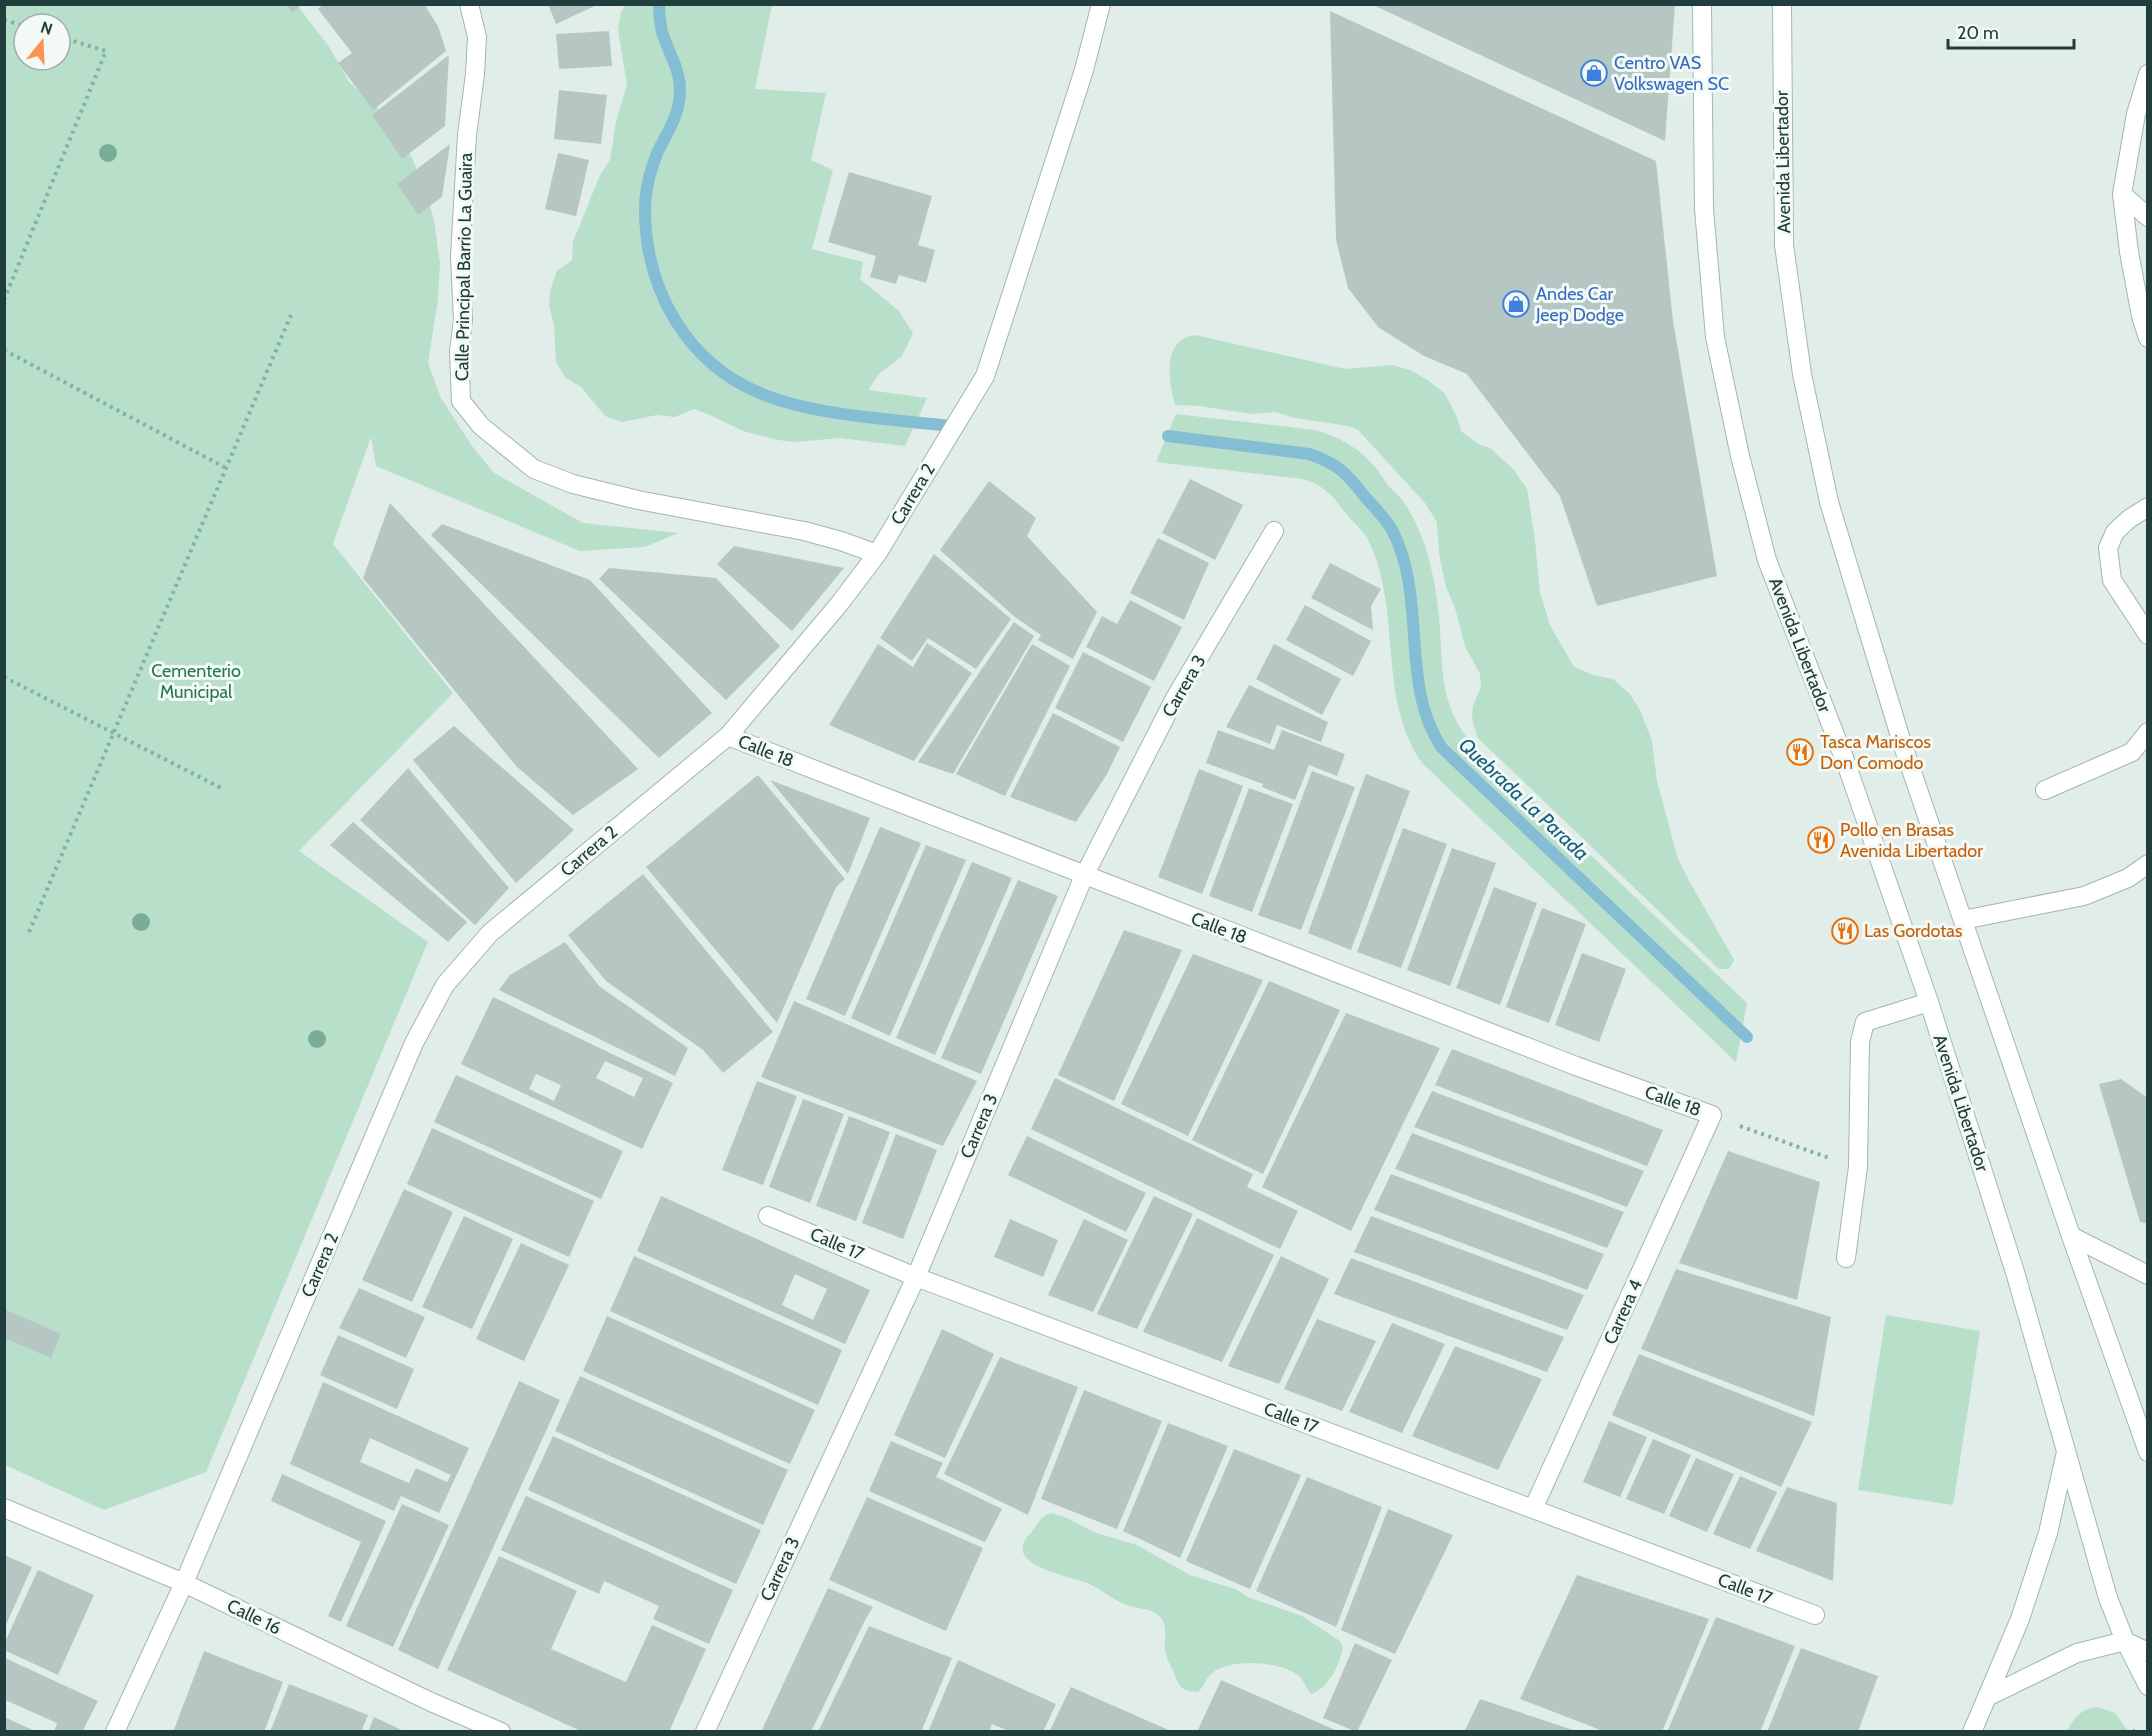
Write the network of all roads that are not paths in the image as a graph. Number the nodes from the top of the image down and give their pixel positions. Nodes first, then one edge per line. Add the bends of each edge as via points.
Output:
1 (469, 4) edge
2 (1101, 4) edge
3 (1702, 4) edge
4 (1782, 4) edge
5 (2148, 74) edge
6 (2122, 194) junction
7 (2148, 217) edge
8 (2148, 338) edge
9 (2148, 507) edge
10 (1274, 531) dead end
11 (877, 554) junction
12 (2148, 636) edge
13 (2148, 732) edge
14 (728, 736) junction
15 (2045, 790) dead end
16 (2148, 864) edge
17 (1084, 876) junction
18 (1963, 920) junction
19 (1929, 1002) junction
20 (1712, 1115) joint
21 (768, 1216) dead end
22 (2071, 1236) junction
23 (1846, 1258) dead end
24 (2148, 1275) edge
25 (916, 1277) junction
26 (2066, 1450) junction
27 (2148, 1452) edge
28 (4, 1508) edge
29 (1533, 1509) junction
30 (184, 1583) junction
31 (1815, 1615) dead end
32 (2125, 1641) junction
33 (2148, 1652) edge
34 (2148, 1686) edge
35 (1987, 1697) junction
36 (115, 1731) edge
37 (501, 1731) edge
38 (705, 1731) edge
39 (1972, 1731) edge

1 - 11 street, Calle Principal Barrio La Guaira via 477,37 460,256 461,400 481,426 534,469 573,484 804,531
2 - 11 street, Carrera 2 via 1084,70 985,376
3 - 19 street, Avenida Libertador via 1704,209 1715,337 1740,456 1767,560 1846,763
4 - 18 street, Avenida Libertador via 1784,246 1802,374 1829,502 1902,743
5 - 6 street via 2136,114
6 - 7 street
6 - 8 street via 2129,252
9 - 12 street via 2115,532 2108,548 2112,580
10 - 17 street, Carrera 3 via 1175,698
11 - 14 street, Carrera 2
13 - 15 street via 2132,752
14 - 17 street, Calle 18
14 - 30 street, Carrera 2 via 490,933 445,985 414,1043
16 - 18 street via 2127,878 2084,896
17 - 20 street, Calle 18
17 - 25 street, Carrera 3
18 - 22 street, Avenida Libertador
19 - 23 street via 1865,1022 1860,1042 1858,1167
19 - 26 street, Avenida Libertador via 2015,1272
20 - 29 street, Carrera 4
21 - 25 street, Calle 17
22 - 24 street
22 - 27 street, Avenida Libertador
25 - 29 street, Calle 17
25 - 38 street, Carrera 3
26 - 32 street, Avenida Libertador via 2108,1598
26 - 35 street via 2045,1544 2020,1619
28 - 30 street, Calle 16
29 - 31 street, Calle 17
30 - 36 street, Carrera 2
30 - 37 street, Calle 16 via 430,1702
32 - 33 street
32 - 34 street, Avenida Libertador
32 - 35 street via 2077,1653
35 - 39 street

